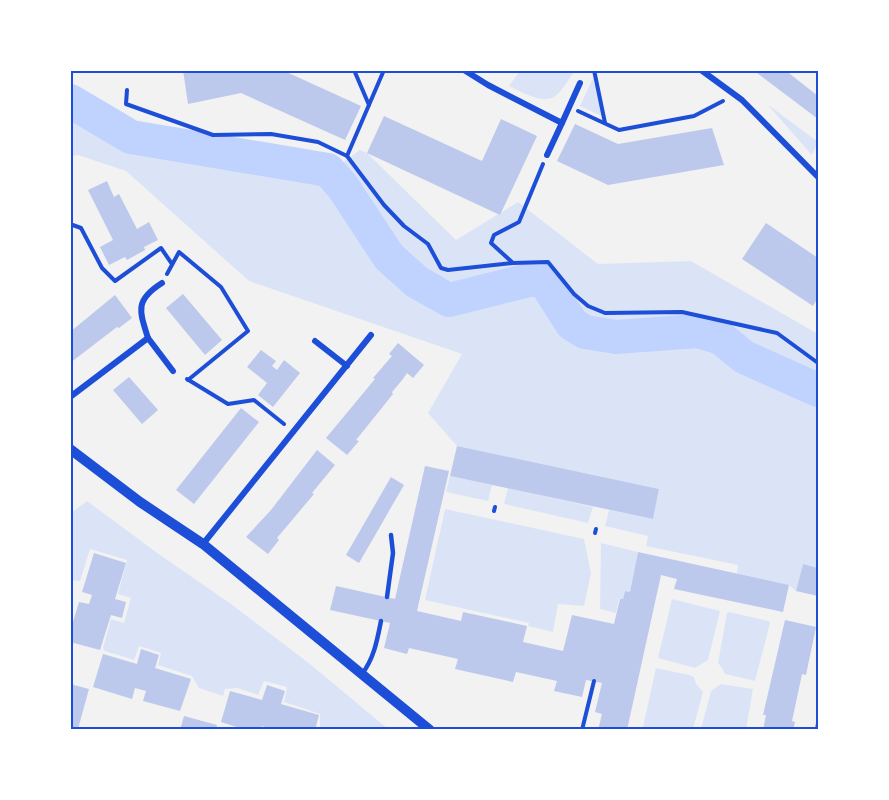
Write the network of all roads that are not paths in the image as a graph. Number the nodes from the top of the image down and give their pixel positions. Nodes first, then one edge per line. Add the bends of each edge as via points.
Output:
1 (464, 70) edge
2 (701, 70) edge
3 (580, 82) dead end
4 (562, 123) junction
5 (547, 155) road end
6 (819, 177) edge
7 (162, 283) road end
8 (371, 335) dead end
9 (148, 338) junction
10 (315, 341) dead end
11 (347, 366) junction
12 (173, 371) road end
13 (70, 397) edge
14 (70, 449) edge
15 (391, 535) dead end
16 (203, 544) junction
17 (387, 597) dead end
18 (381, 621) dead end
19 (362, 674) junction
20 (430, 729) edge

1 - 4 street
2 - 6 street via 735,95
3 - 4 street
4 - 5 street
7 - 9 street via 142,300 140,313
8 - 11 street
9 - 12 street
9 - 13 street
10 - 11 street
11 - 16 street
14 - 16 street
15 - 17 lane via 393,553
16 - 19 street
18 - 19 lane via 375,651
19 - 20 street

